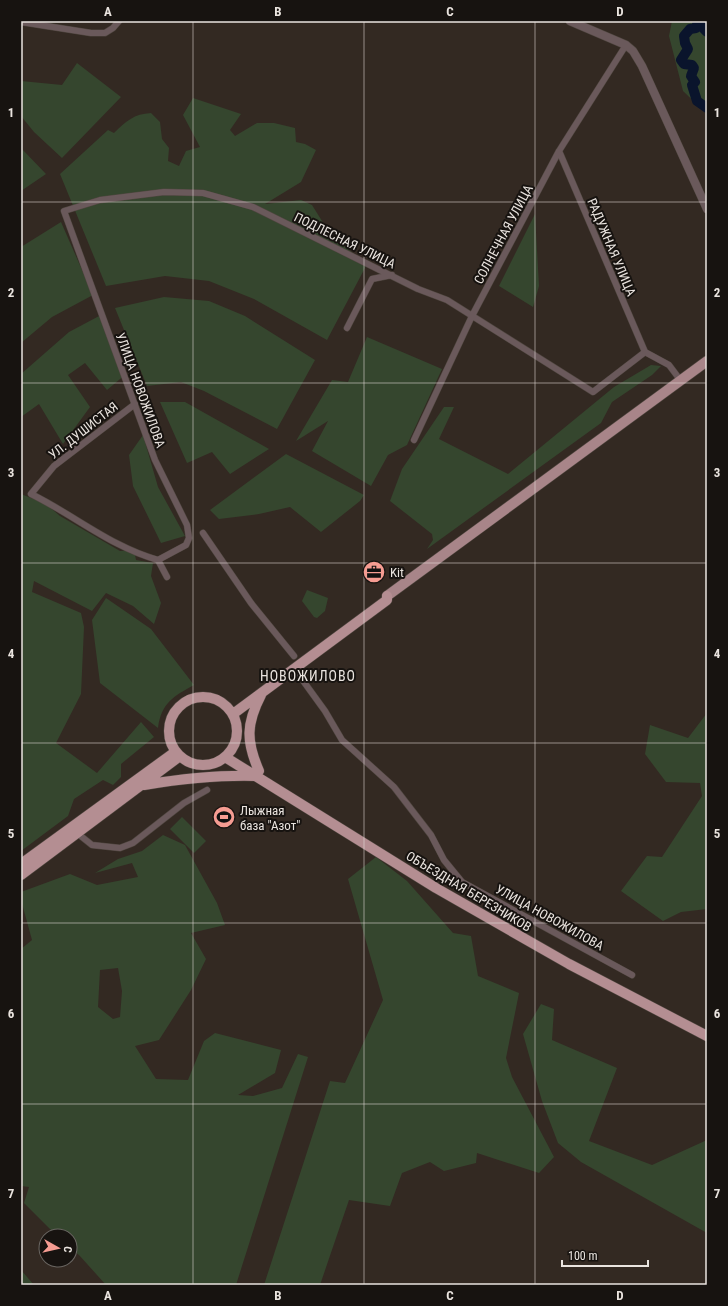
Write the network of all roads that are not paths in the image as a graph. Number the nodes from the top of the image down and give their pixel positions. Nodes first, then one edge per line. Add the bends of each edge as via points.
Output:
1 (119, 21) edge
2 (570, 21) edge
3 (21, 22) edge
4 (626, 45) junction
5 (559, 151) junction
6 (707, 209) edge
7 (64, 211) joint
8 (392, 275) junction
9 (472, 316) junction
10 (347, 328) dead end
11 (645, 352) junction
12 (707, 361) edge
13 (681, 381) junction
14 (135, 404) junction
15 (414, 440) dead end
16 (204, 533) dead end
17 (158, 560) junction
18 (167, 577) dead end
19 (387, 596) junction
20 (294, 656) dead end
21 (296, 671) dead end
22 (263, 692) junction
23 (231, 712) junction
24 (178, 754) junction
25 (228, 755) junction
26 (258, 774) junction
27 (142, 785) junction
28 (207, 790) dead end
29 (77, 833) junction
30 (21, 864) edge
31 (21, 875) edge
32 (632, 975) dead end
33 (707, 1030) edge
34 (707, 1036) edge

1 - 3 street via 105,32 91,33
2 - 4 street
4 - 5 street, СОЛНЕЧНАЯ УЛИЦА
4 - 6 street via 642,66
5 - 9 street, СОЛНЕЧНАЯ УЛИЦА
5 - 11 street, РАДУЖНАЯ УЛИЦА
7 - 8 street, ПОДЛЕСНАЯ УЛИЦА via 100,200 164,192 203,193 252,207
7 - 14 street, УЛИЦА НОВОЖИЛОВА
8 - 9 street, ПОДЛЕСНАЯ УЛИЦА via 447,300
8 - 10 street via 372,279
9 - 11 street, ПОДЛЕСНАЯ УЛИЦА via 593,392
9 - 15 street, СОЛНЕЧНАЯ УЛИЦА
11 - 13 street via 669,365
12 - 13 main road
13 - 19 main road
14 - 17 street, УЛИЦА НОВОЖИЛОВА via 155,460 187,525 189,538 182,548
14 - 17 street, УЛ. ДУШИСТАЯ via 54,466 31,494 83,525 145,557
16 - 20 street via 251,603
17 - 18 street
19 - 22 highway via 387,600
19 - 23 highway
21 - 32 street, УЛИЦА НОВОЖИЛОВА via 342,740 394,788 431,835 444,860 462,882
22 - 23 highway
22 - 26 highway via 252,713 249,734
23 - 24 highway via 212,698 200,698 185,703 173,715 170,726 170,737
23 - 25 highway via 237,731 236,742
24 - 25 highway via 190,763 201,765 212,764
24 - 27 highway
24 - 30 highway
25 - 26 highway, ОБЪЕЗДНАЯ БЕРЕЗНИКОВ
26 - 27 highway via 182,779
26 - 33 highway, ОБЪЕЗДНАЯ БЕРЕЗНИКОВ via 429,878 586,967
26 - 34 highway, ОБЪЕЗДНАЯ БЕРЕЗНИКОВ via 436,888 556,957
27 - 29 highway
28 - 29 street via 184,803 134,843 120,848 92,845
29 - 31 highway

